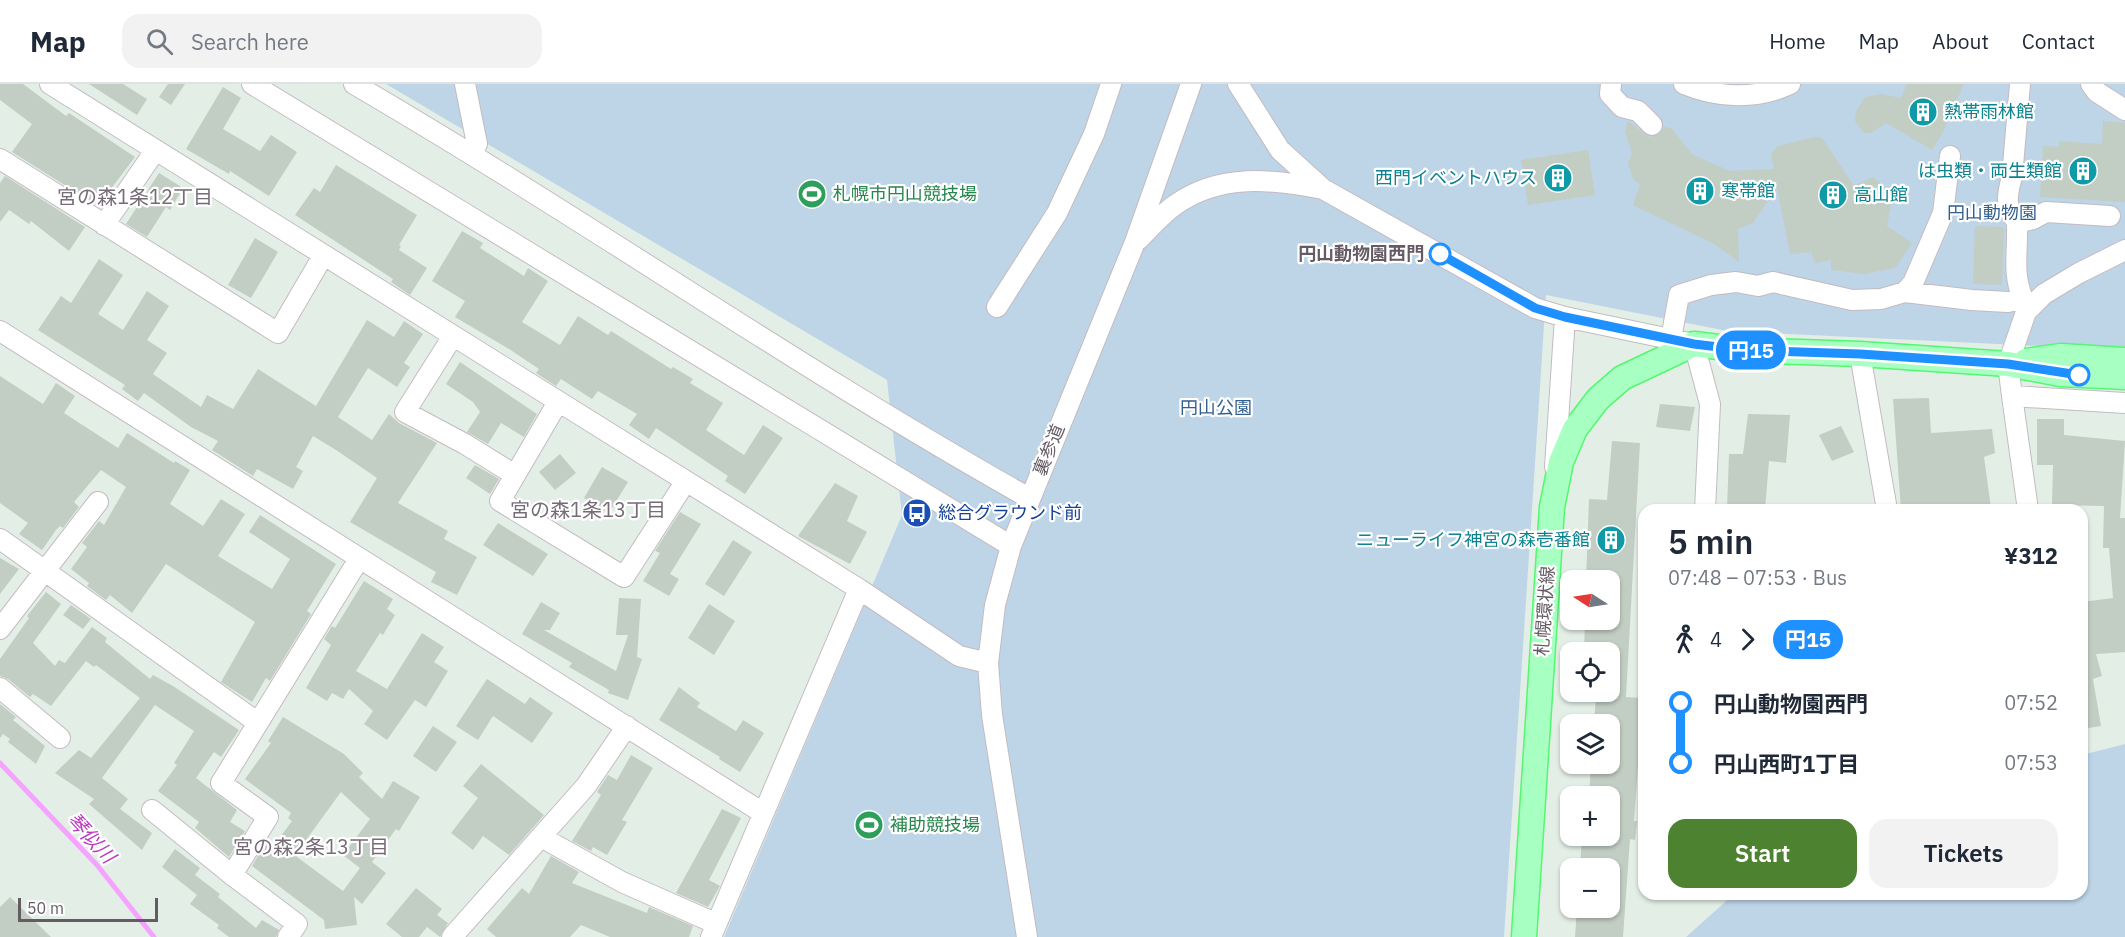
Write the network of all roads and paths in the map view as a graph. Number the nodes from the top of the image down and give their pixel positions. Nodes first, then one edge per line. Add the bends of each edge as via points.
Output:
1 (50, 84) edge
2 (252, 84) edge
3 (354, 84) edge
4 (465, 84) edge
5 (1111, 84) edge
6 (1191, 84) edge
7 (1238, 84) edge
8 (1611, 84) edge
9 (1684, 84) edge
10 (1790, 84) edge
11 (2020, 84) edge
12 (2091, 84) edge
13 (2125, 110) edge
14 (1652, 125) dead end
15 (154, 151) junction
16 (472, 153) junction
17 (1950, 156) dead end
18 (0, 159) edge
19 (1323, 189) junction
20 (2110, 216) dead end
21 (2017, 223) junction
22 (104, 225) junction
23 (1135, 243) junction
24 (2125, 250) edge
25 (323, 256) junction
26 (1905, 292) junction
27 (2024, 305) junction
28 (997, 307) dead end
29 (1565, 317) junction
30 (0, 331) edge
31 (453, 336) junction
32 (1683, 341) junction
33 (1860, 354) junction
34 (2125, 360) edge
35 (2008, 364) junction
36 (2125, 377) edge
37 (2012, 396) junction
38 (558, 402) junction
39 (2125, 403) edge
40 (515, 475) junction
41 (686, 481) junction
42 (1029, 498) junction
43 (98, 502) dead end
44 (1705, 504) edge
45 (1886, 504) edge
46 (2027, 504) edge
47 (1552, 507) junction
48 (0, 539) edge
49 (1011, 546) junction
50 (358, 559) junction
51 (46, 570) junction
52 (859, 589) junction
53 (0, 628) edge
54 (988, 663) junction
55 (0, 688) edge
56 (257, 722) junction
57 (627, 726) junction
58 (60, 738) dead end
59 (152, 810) dead end
60 (763, 813) junction
61 (541, 837) junction
62 (232, 875) junction
63 (709, 928) edge
64 (288, 937) edge
65 (452, 937) edge
66 (1028, 937) edge
67 (1524, 937) edge

1 - 15 street
2 - 49 street
3 - 16 street
4 - 16 street via 477,144
5 - 28 street via 1094,134 1057,213
6 - 23 street, 裏参道
7 - 19 street via 1280,150
8 - 14 street via 1610,94 1622,107 1638,111
9 - 10 street via 1714,94 1754,95
11 - 21 street via 2008,190 2009,209
12 - 13 street
15 - 22 street
15 - 25 street
16 - 42 street via 632,256
17 - 26 street via 1942,213 1913,283
18 - 22 street
19 - 23 street via 1247,179 1210,188 1176,204
19 - 29 street via 1535,308
20 - 21 street via 2046,212
21 - 27 street via 2016,283
22 - 25 street via 278,333
23 - 42 street, 裏参道
24 - 27 street
25 - 31 street
26 - 27 street
26 - 32 street via 1881,299 1852,300 1773,282 1758,286 1736,282 1711,285 1679,296
27 - 35 street
29 - 32 street
29 - 47 street
30 - 50 street
31 - 38 street
31 - 40 street via 405,412
32 - 33 main road via 1743,350
32 - 44 street via 1710,404
32 - 47 main road, 札幌環状線 via 1622,378 1598,399 1575,429 1561,462
33 - 35 main road
33 - 45 street
34 - 35 main road via 2061,356
35 - 36 main road via 2060,374
35 - 37 street
37 - 39 street
37 - 46 street
38 - 40 street
38 - 41 street
40 - 41 street via 500,501 624,577
41 - 52 street
42 - 49 street, 裏参道
43 - 51 street
47 - 67 main road, 札幌環状線
48 - 51 street
49 - 54 street, 裏参道 via 995,605
50 - 56 street
50 - 57 street
51 - 53 street
51 - 56 street
52 - 54 street via 959,656
52 - 60 street
54 - 66 street, 裏参道 via 992,715
55 - 58 street
56 - 62 street via 221,783 268,817
57 - 60 street
57 - 61 street via 586,786
59 - 62 street
60 - 63 street
61 - 63 street
61 - 65 street
62 - 64 street via 297,924

